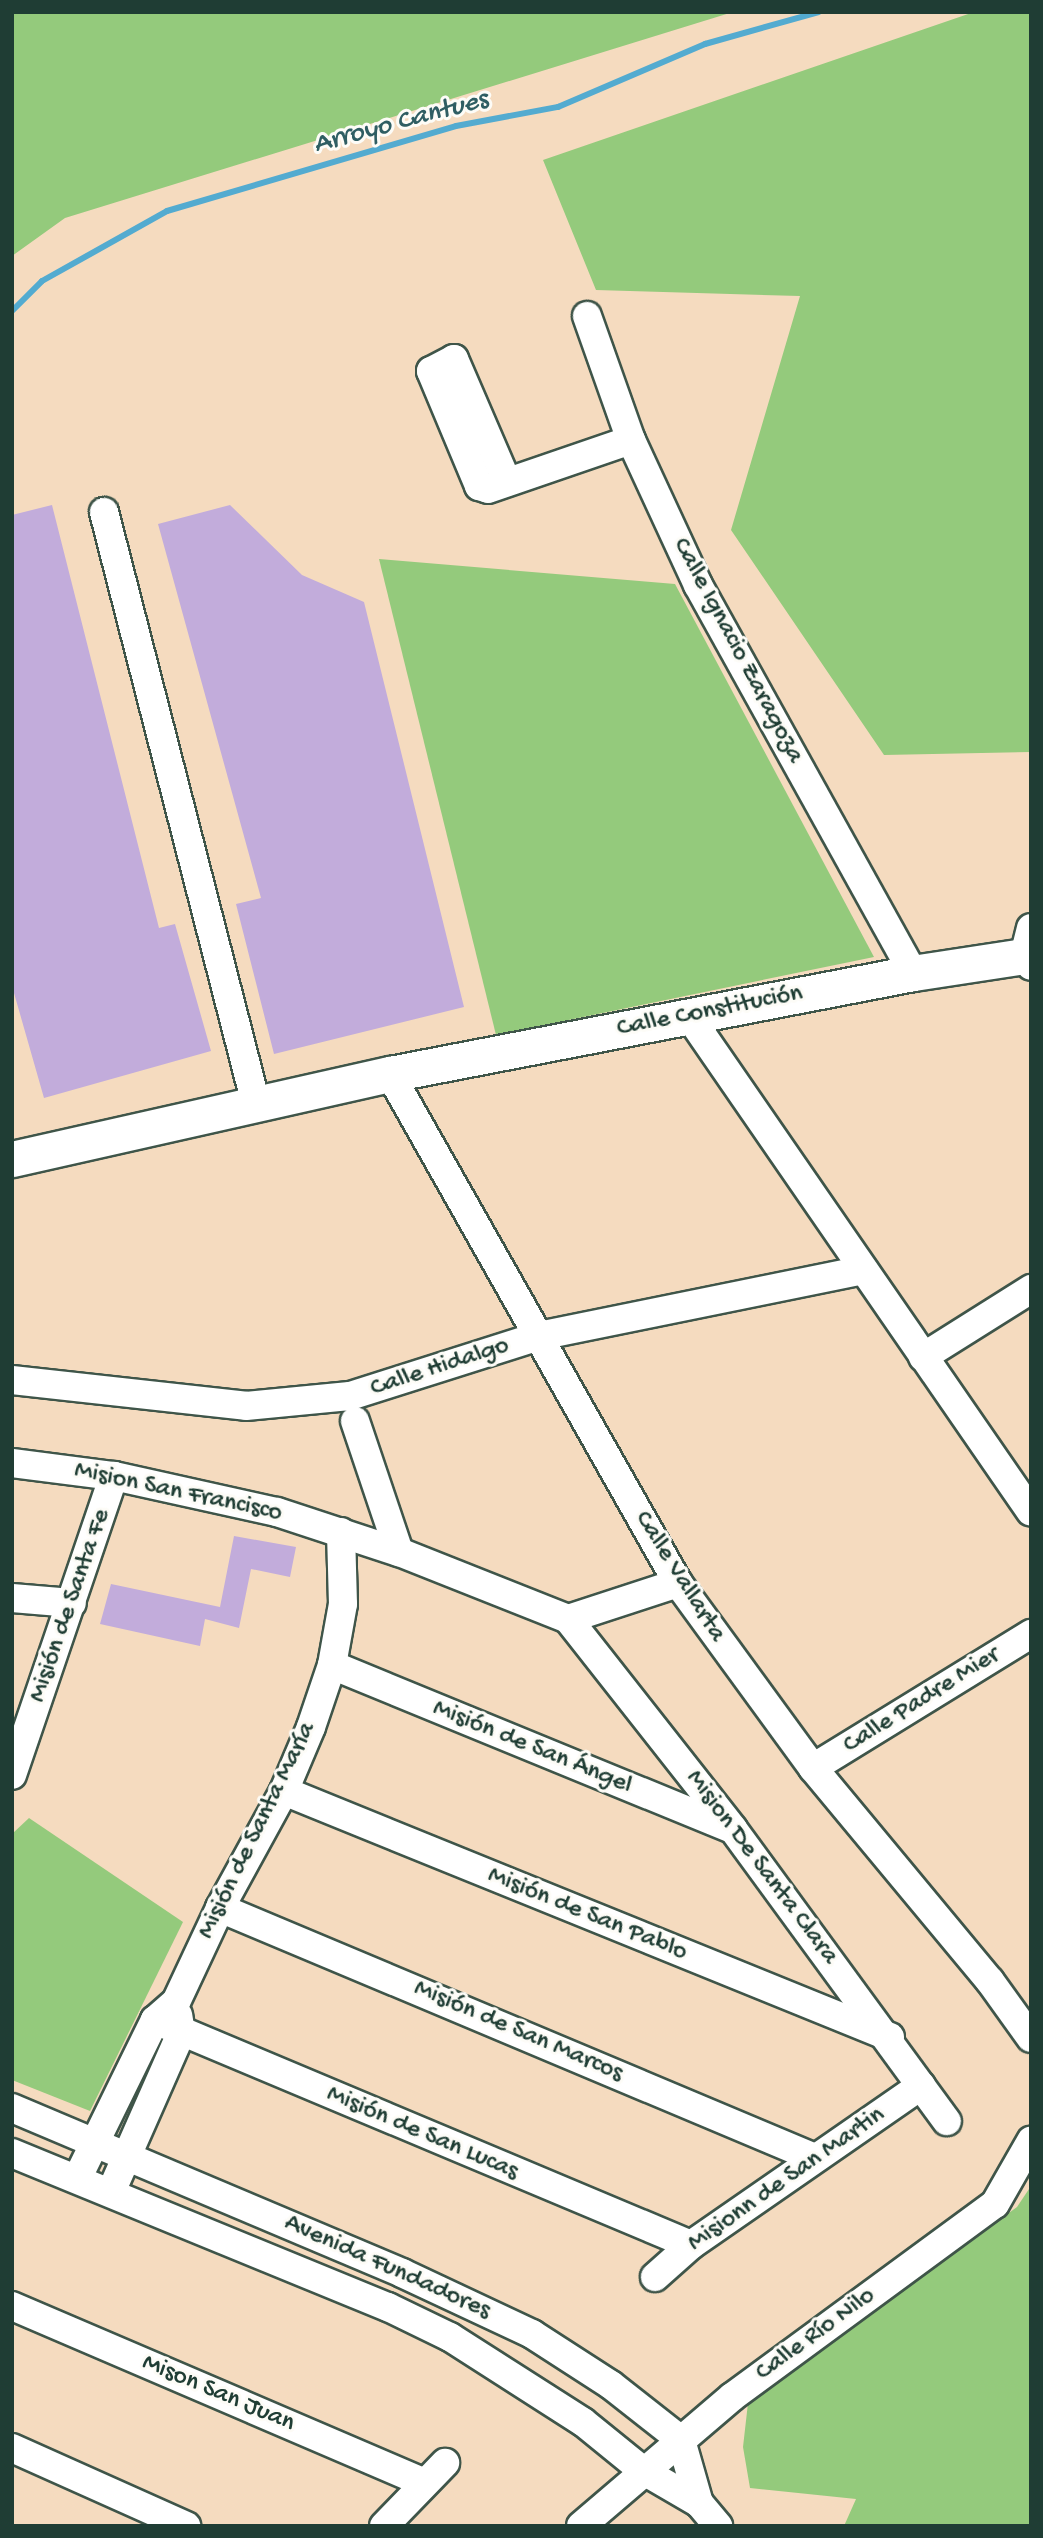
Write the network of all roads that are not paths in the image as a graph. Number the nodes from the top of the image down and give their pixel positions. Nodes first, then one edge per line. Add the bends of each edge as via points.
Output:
1 (587, 316) dead end
2 (631, 440) junction
3 (507, 482) dead end
4 (104, 512) dead end
5 (1029, 951) edge
6 (913, 973) junction
7 (689, 1016) junction
8 (390, 1074) junction
9 (256, 1104) junction
10 (12, 1160) edge
11 (863, 1270) junction
12 (1031, 1289) edge
13 (539, 1336) junction
14 (923, 1357) junction
15 (12, 1380) edge
16 (355, 1421) dead end
17 (12, 1463) edge
18 (114, 1476) junction
19 (1031, 1512) edge
20 (341, 1532) junction
21 (399, 1552) junction
22 (678, 1583) junction
23 (12, 1598) edge
24 (72, 1603) junction
25 (568, 1619) junction
26 (1031, 1633) edge
27 (332, 1665) junction
28 (20, 1733) edge
29 (813, 1768) junction
30 (12, 1774) edge
31 (284, 1791) junction
32 (733, 1829) junction
33 (220, 1908) junction
34 (176, 2001) junction
35 (155, 2020) junction
36 (181, 2033) junction
37 (890, 2038) junction
38 (1031, 2038) edge
39 (920, 2086) junction
40 (12, 2108) edge
41 (947, 2121) dead end
42 (95, 2141) junction
43 (1031, 2141) edge
44 (12, 2153) edge
45 (129, 2154) junction
46 (816, 2158) junction
47 (77, 2179) junction
48 (111, 2192) junction
49 (691, 2245) junction
50 (655, 2277) dead end
51 (12, 2306) edge
52 (681, 2440) junction
53 (12, 2448) edge
54 (445, 2463) dead end
55 (642, 2470) junction
56 (423, 2482) junction
57 (699, 2503) junction
58 (187, 2526) edge
59 (384, 2526) edge
60 (581, 2526) edge
61 (718, 2526) edge

1 - 2 street, Calle Ignacio Zaragoza
2 - 3 street
2 - 6 street, Calle Ignacio Zaragoza via 698,585
4 - 9 street
5 - 6 main road, Calle Constitución
6 - 7 main road, Calle Constitución
7 - 8 main road, Calle Constitución
7 - 11 street
8 - 9 main road, Calle Constitución
8 - 13 street, Calle Vallarta
9 - 10 main road, Calle Constitución
11 - 13 street, Calle Hidalgo
11 - 14 street
12 - 14 street
13 - 15 street, Calle Hidalgo via 350,1396 246,1406
13 - 22 street, Calle Vallarta
14 - 19 street
16 - 21 street
17 - 18 street, Mision San Francisco
18 - 20 street, Mision San Francisco via 212,1495
18 - 24 street, Misión de Santa Fe
20 - 21 street, Mision San Francisco
20 - 27 street, Misión de Santa María via 342,1604
21 - 25 street, Mision San Francisco
22 - 25 street
22 - 29 street, Calle Vallarta
23 - 24 street
24 - 28 street, Misión de Santa Fe
25 - 32 street, Mision De Santa Clara
26 - 29 street, Calle Padre Mier
27 - 31 street, Misión de Santa María
27 - 32 street, Misión de San Ángel
28 - 30 street, Misión de Santa Fe
29 - 38 street, Calle Vallarta via 990,1981
31 - 33 street, Misión de Santa María
31 - 37 street, Misión de San Pablo
32 - 37 street, Mision De Santa Clara
33 - 34 street, Misión de Santa María
33 - 46 street, Misión de San Marcos
34 - 35 street
34 - 36 street
35 - 36 street, Misión de San Lucas
35 - 42 street
36 - 45 street
36 - 49 street, Misión de San Lucas
37 - 39 street, Mision De Santa Clara
39 - 41 street, Mision De Santa Clara
39 - 46 street, Misionn de San Martin
40 - 42 street, Avenida Fundadores
42 - 45 street, Avenida Fundadores
42 - 47 street
43 - 52 street, Calle Río Nilo via 995,2204
44 - 47 street, Avenida Fundadores
45 - 48 street
45 - 52 street, Avenida Fundadores via 532,2334
46 - 49 street, Misionn de San Martin
47 - 48 street, Avenida Fundadores
48 - 55 street, Avenida Fundadores via 388,2306 450,2337 583,2422
49 - 50 street, Misionn de San Martin
51 - 56 street, Mison San Juan
52 - 55 street, Calle Río Nilo
52 - 57 street, Avenida Fundadores
53 - 58 street
54 - 56 street
55 - 57 street, Avenida Fundadores
55 - 60 street, Calle Río Nilo
56 - 59 street
57 - 61 street, Avenida Fundadores

